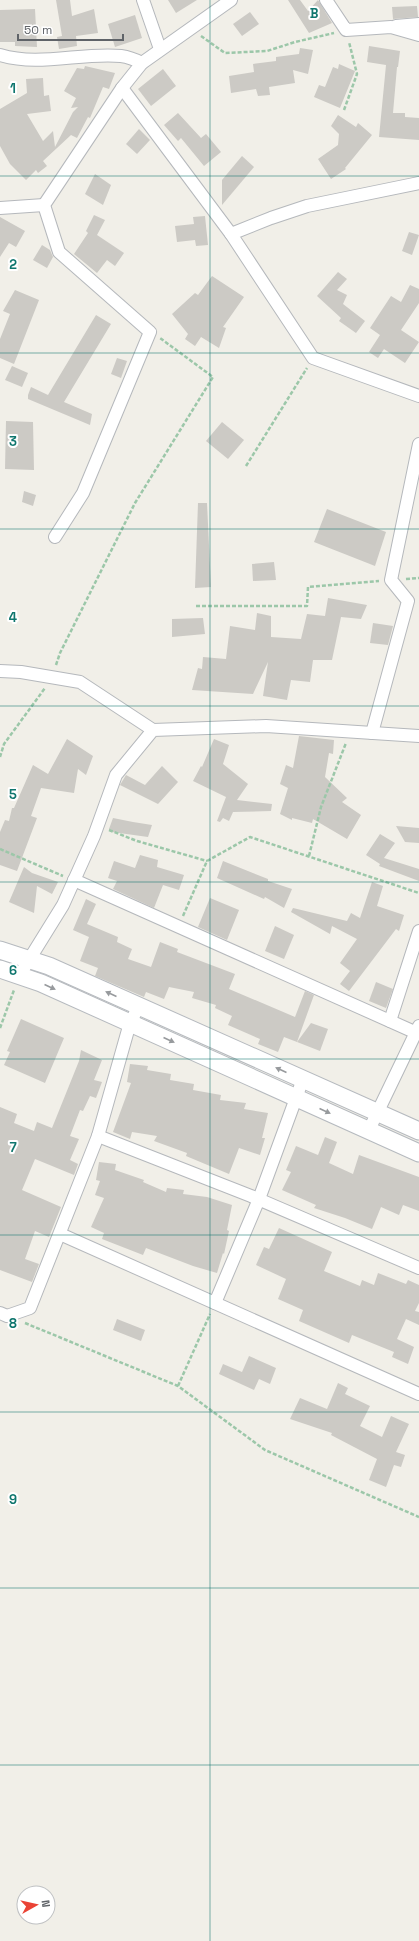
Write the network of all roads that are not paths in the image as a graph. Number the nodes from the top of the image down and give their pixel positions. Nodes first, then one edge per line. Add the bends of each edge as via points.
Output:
1 (143, 0) edge
2 (231, 0) edge
3 (326, 0) edge
4 (419, 24) edge
5 (391, 27) junction
6 (419, 35) edge
7 (160, 49) junction
8 (0, 55) edge
9 (142, 63) junction
10 (122, 88) junction
11 (419, 183) edge
12 (44, 205) junction
13 (0, 208) edge
14 (231, 234) junction
15 (419, 396) edge
16 (419, 444) edge
17 (56, 537) dead end
18 (0, 671) edge
19 (153, 730) junction
20 (372, 733) junction
21 (419, 736) edge
22 (74, 880) junction
23 (419, 931) edge
24 (0, 950) edge
25 (28, 959) junction
26 (0, 970) edge
27 (19, 976) junction
28 (139, 1006) junction
29 (390, 1021) junction
30 (130, 1023) junction
31 (418, 1031) edge
32 (303, 1079) junction
33 (297, 1098) junction
34 (377, 1112) junction
35 (368, 1130) junction
36 (419, 1131) edge
37 (98, 1136) junction
38 (419, 1153) edge
39 (259, 1199) junction
40 (60, 1234) junction
41 (419, 1268) edge
42 (215, 1303) junction
43 (4, 1314) edge
44 (419, 1394) edge

1 - 7 street
2 - 7 street
3 - 5 street via 346,30
4 - 5 street
5 - 6 street
7 - 9 street
8 - 9 street via 9,58 56,59 123,56
9 - 10 street
10 - 12 street
10 - 14 street
11 - 14 street via 307,206
12 - 13 street
12 - 17 street via 58,252 150,332 83,493
14 - 15 street via 313,358
16 - 20 street via 391,580 408,601
18 - 19 street via 80,682
19 - 20 street via 266,726
19 - 22 street via 116,775
20 - 21 street
22 - 25 street via 64,905
22 - 29 street
23 - 29 street
24 - 25 main road
25 - 27 street
28 -> 25 main road
26 - 27 main road
27 -> 30 main road
28 - 30 street
32 -> 28 main road
29 - 31 street
30 -> 33 main road
30 - 37 street
31 - 34 street
32 - 33 street
32 - 34 main road
33 -> 35 main road
33 - 39 street
34 - 35 street
34 - 36 main road
35 - 38 main road
37 - 39 street
37 - 40 street
39 - 41 street
39 - 42 street
40 - 42 street
40 - 43 street via 30,1308
42 - 44 street

